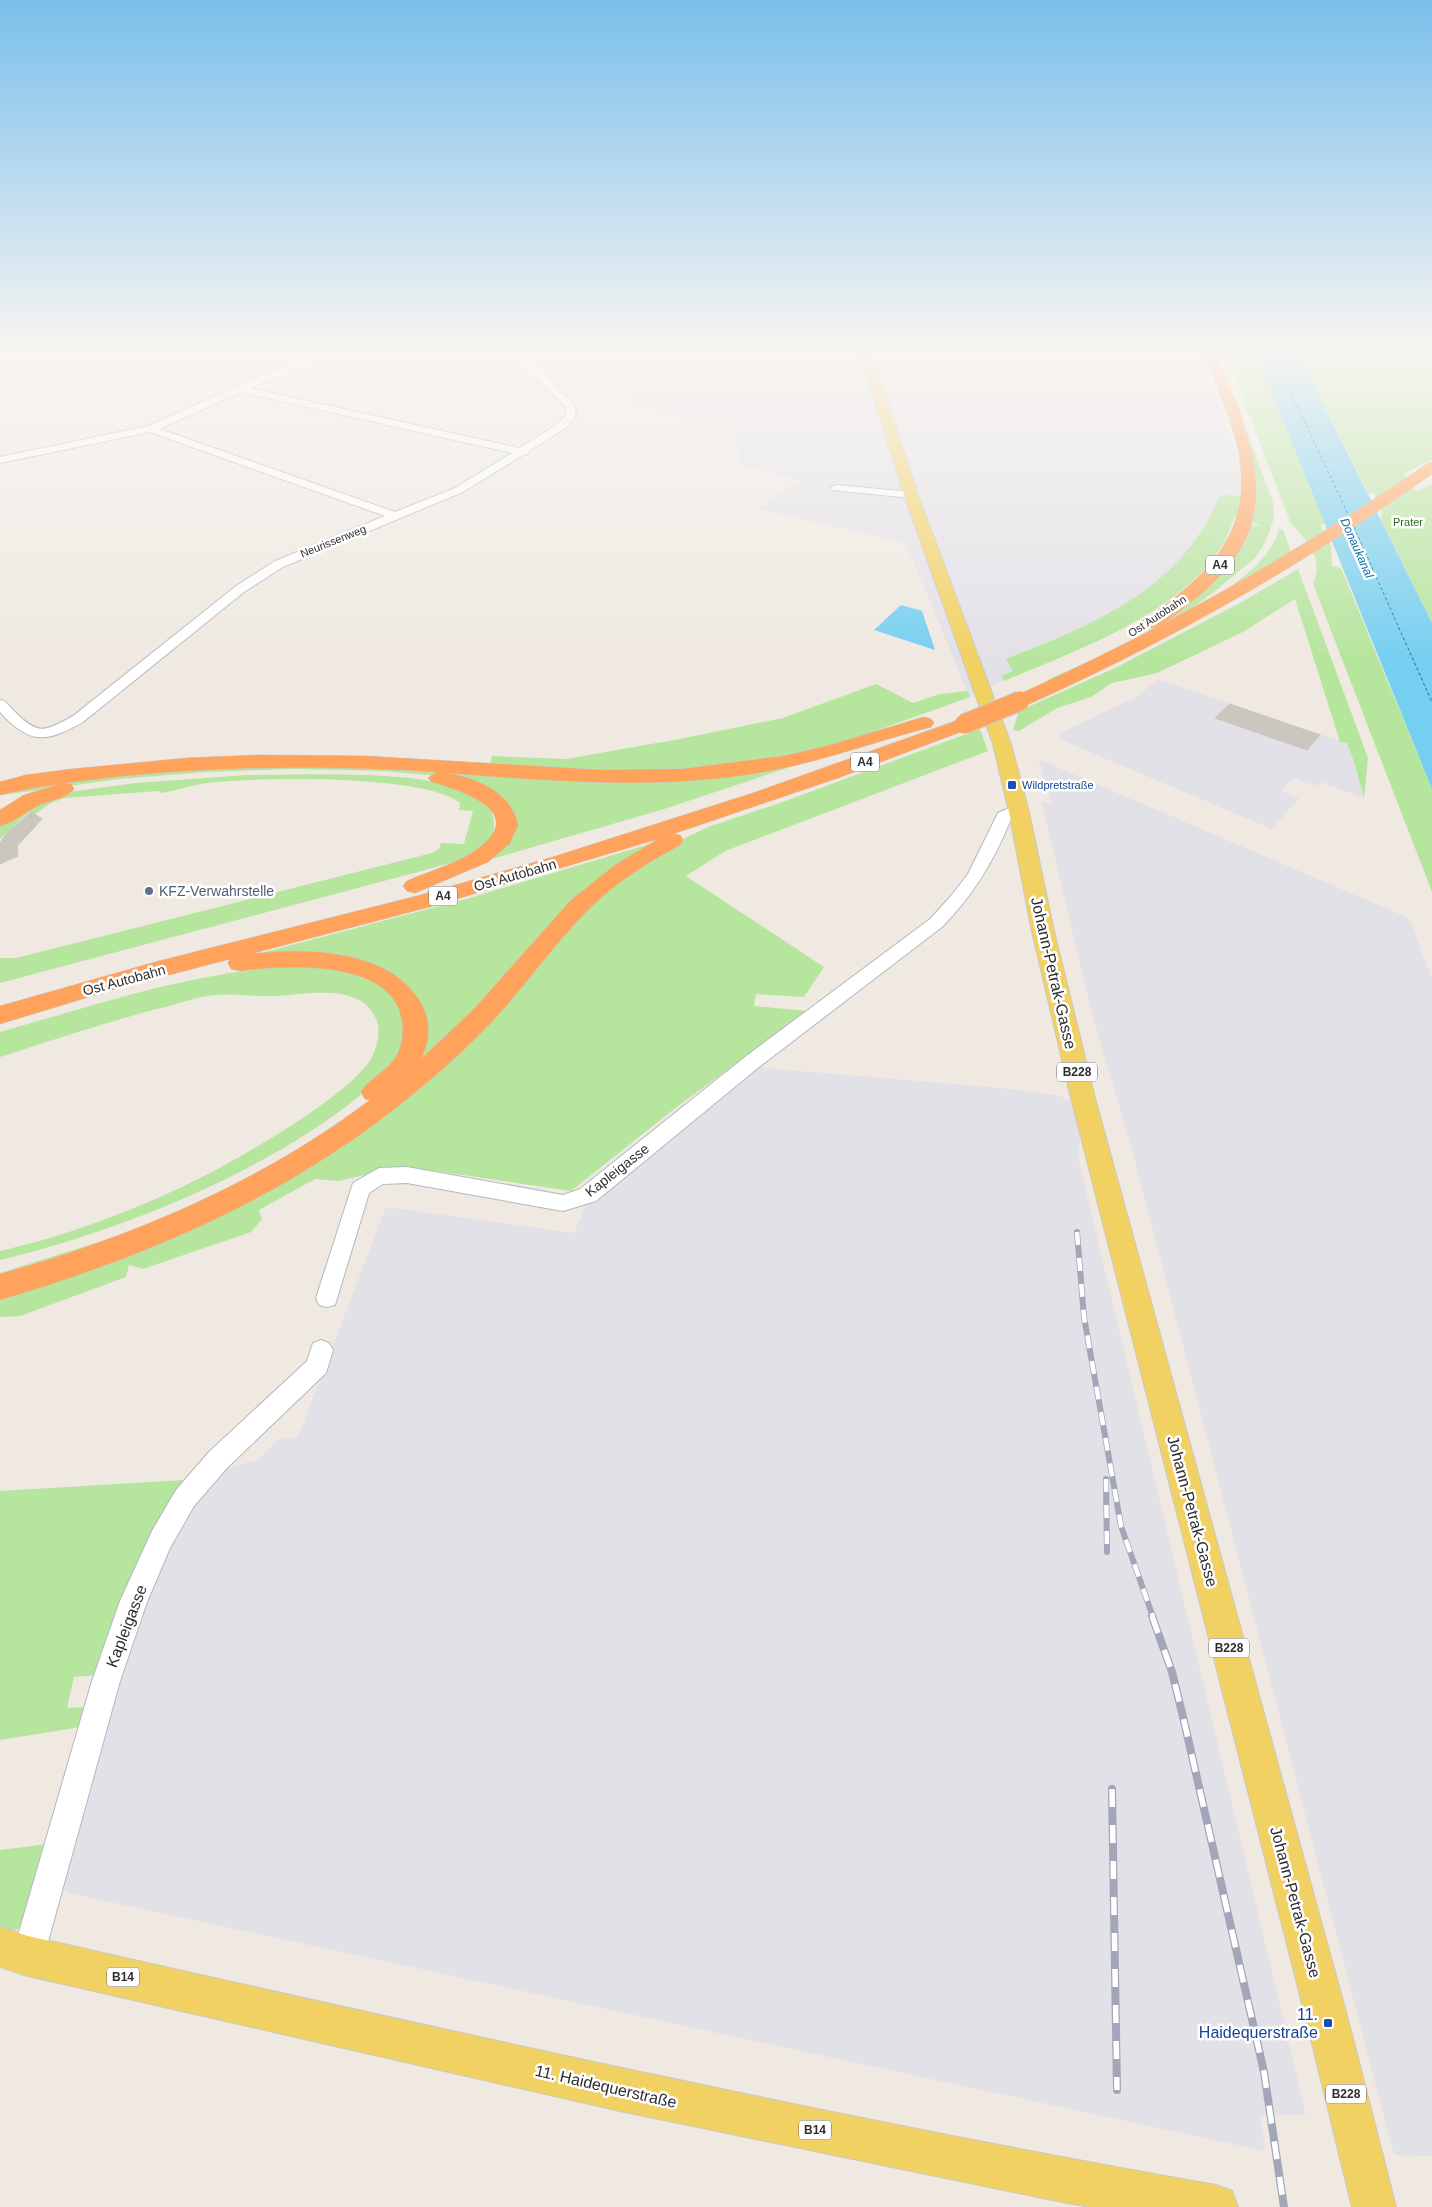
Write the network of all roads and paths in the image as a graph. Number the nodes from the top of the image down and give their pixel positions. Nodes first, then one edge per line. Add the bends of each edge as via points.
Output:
1 (29, 454) edge
2 (221, 454) edge
3 (521, 454) edge
4 (899, 454) edge
5 (1246, 454) edge
6 (0, 460) edge
7 (1432, 467) edge
8 (836, 488) dead end
9 (912, 495) junction
10 (395, 516) junction
11 (1017, 694) junction
12 (0, 704) edge
13 (961, 717) junction
14 (925, 723) junction
15 (0, 789) edge
16 (63, 790) junction
17 (0, 798) edge
18 (765, 798) junction
19 (1019, 812) junction
20 (0, 819) edge
21 (415, 886) junction
22 (117, 981) junction
23 (0, 996) edge
24 (0, 1015) edge
25 (0, 1267) edge
26 (0, 1287) edge
27 (326, 1298) dead end
28 (321, 1350) dead end
29 (14, 1951) edge
30 (1216, 2207) edge
31 (1374, 2207) edge

1 - 6 street
2 - 10 street
3 - 10 street, Neurissenweg via 459,490
4 - 9 main road
5 - 11 highway, Ost Autobahn / A4 via 1250,494 1247,517 1237,542 1202,585 1136,632
7 - 11 highway, Ost Autobahn / A4 via 1218,605 1152,640
8 - 9 street
9 - 19 main road via 1002,744
10 - 12 street, Neurissenweg via 279,564 240,589 78,720 53,734 36,735 24,729
11 - 13 highway, A4, bridge
13 - 14 highway, Ost Autobahn / A4
13 - 18 highway, Ost Autobahn / A4
14 - 15 highway via 786,762 681,776 597,776 403,764 269,761 157,766
14 - 21 highway, Ost Autobahn / A4 via 845,756 691,808 549,851
16 - 17 highway
16 - 20 highway via 32,800
16 - 21 highway via 193,775 340,772 444,779 466,784 492,797 502,808 506,820 504,833 496,845 472,862
18 - 22 highway, Ost Autobahn / A4 via 558,864
18 - 26 highway via 695,828 613,876 578,907 471,1028 413,1081 311,1154 261,1183 174,1225 88,1260
19 - 27 street, Kapleigasse via 1004,816 956,904 936,923 752,1062 588,1195 563,1204 407,1175 379,1176 360,1189
19 - 31 main road, Johann-Petrak-Gasse / B228 via 1044,936 1083,1098 1326,2014
21 - 23 highway, Ost Autobahn / A4
22 - 24 highway, Ost Autobahn / A4
22 - 25 highway via 148,980 261,960 299,958 331,961 362,968 385,979 403,993 414,1011 417,1031 410,1054 391,1079 359,1106 303,1143 235,1180 159,1214 84,1242
28 - 29 street, Kapleigasse via 318,1366 218,1460 185,1498 161,1540 134,1601
29 - 30 main road, 11. Haidequerstraße / B14 via 699,2107 1089,2186

